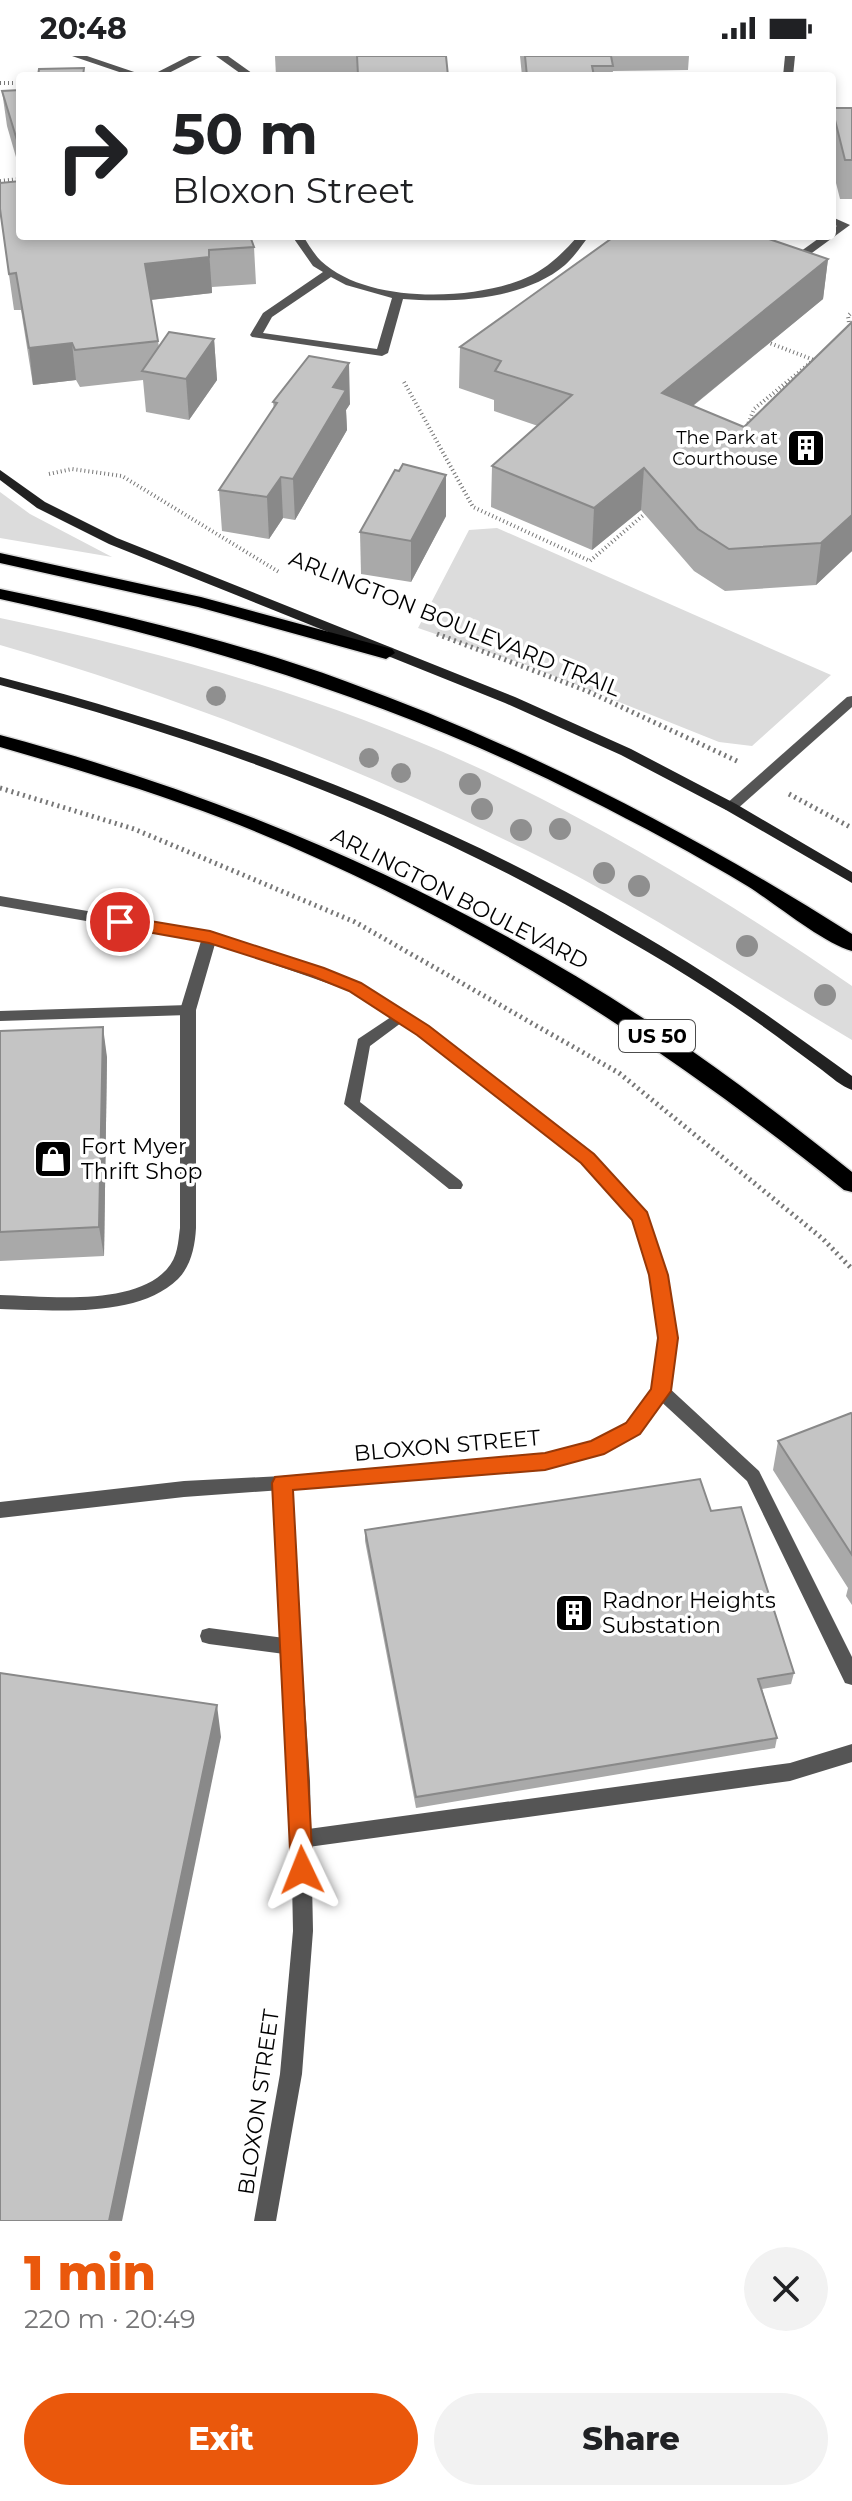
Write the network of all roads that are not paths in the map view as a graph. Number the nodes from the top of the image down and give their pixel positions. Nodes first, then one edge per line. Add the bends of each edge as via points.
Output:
1 (77, 56) edge
2 (197, 56) edge
3 (221, 56) edge
4 (128, 72) edge
5 (163, 72) edge
6 (245, 72) edge
7 (836, 222) edge
8 (836, 231) edge
9 (300, 240) edge
10 (581, 240) edge
11 (823, 240) edge
12 (801, 256) edge
13 (329, 273) junction
14 (398, 295) junction
15 (0, 474) edge
16 (0, 558) edge
17 (0, 594) edge
18 (386, 653) junction
19 (0, 681) edge
20 (852, 700) edge
21 (0, 741) edge
22 (731, 807) junction
23 (852, 878) edge
24 (0, 901) edge
25 (210, 937) junction
26 (852, 944) edge
27 (188, 1010) junction
28 (0, 1016) edge
29 (400, 1016) junction
30 (852, 1084) edge
31 (852, 1184) edge
32 (455, 1185) dead end
33 (0, 1302) edge
34 (661, 1391) junction
35 (282, 1483) junction
36 (0, 1510) edge
37 (209, 1636) dead end
38 (292, 1647) junction
39 (852, 1677) edge
40 (852, 1753) edge
41 (301, 1839) junction
42 (265, 2221) edge

1 - 4 street
2 - 5 street
3 - 6 street
7 - 8 street via 845,225
9 - 13 street
10 - 14 street via 566,261 519,287 481,297
11 - 12 street
13 - 14 street
13 - 14 street via 267,315 256,335 382,353
15 - 18 main road via 41,505 113,541
16 - 18 highway via 187,598
17 - 26 highway via 234,651 433,720 633,812 754,880
18 - 22 main road via 558,721
19 - 30 main road via 216,745 343,792 453,841 703,979
20 - 22 street
21 - 31 highway, ARLINGTON BOULEVARD / US 50 via 228,813 368,873 498,939 679,1051
22 - 23 main road
24 - 25 street, BLOXON STREET
25 - 27 street
25 - 29 street, BLOXON STREET via 355,987
27 - 28 street
27 - 33 street via 188,1228 184,1254 173,1273 149,1291 114,1301
29 - 32 street via 363,1043 352,1104
29 - 34 street, BLOXON STREET via 588,1159 640,1217 659,1275 668,1338
34 - 35 street, BLOXON STREET via 633,1428 596,1448 545,1461
34 - 39 street via 753,1476
35 - 36 street
35 - 38 street, BLOXON STREET
37 - 38 street
38 - 41 street, BLOXON STREET
40 - 41 street via 790,1772
41 - 42 street, BLOXON STREET via 303,1931 292,2058

